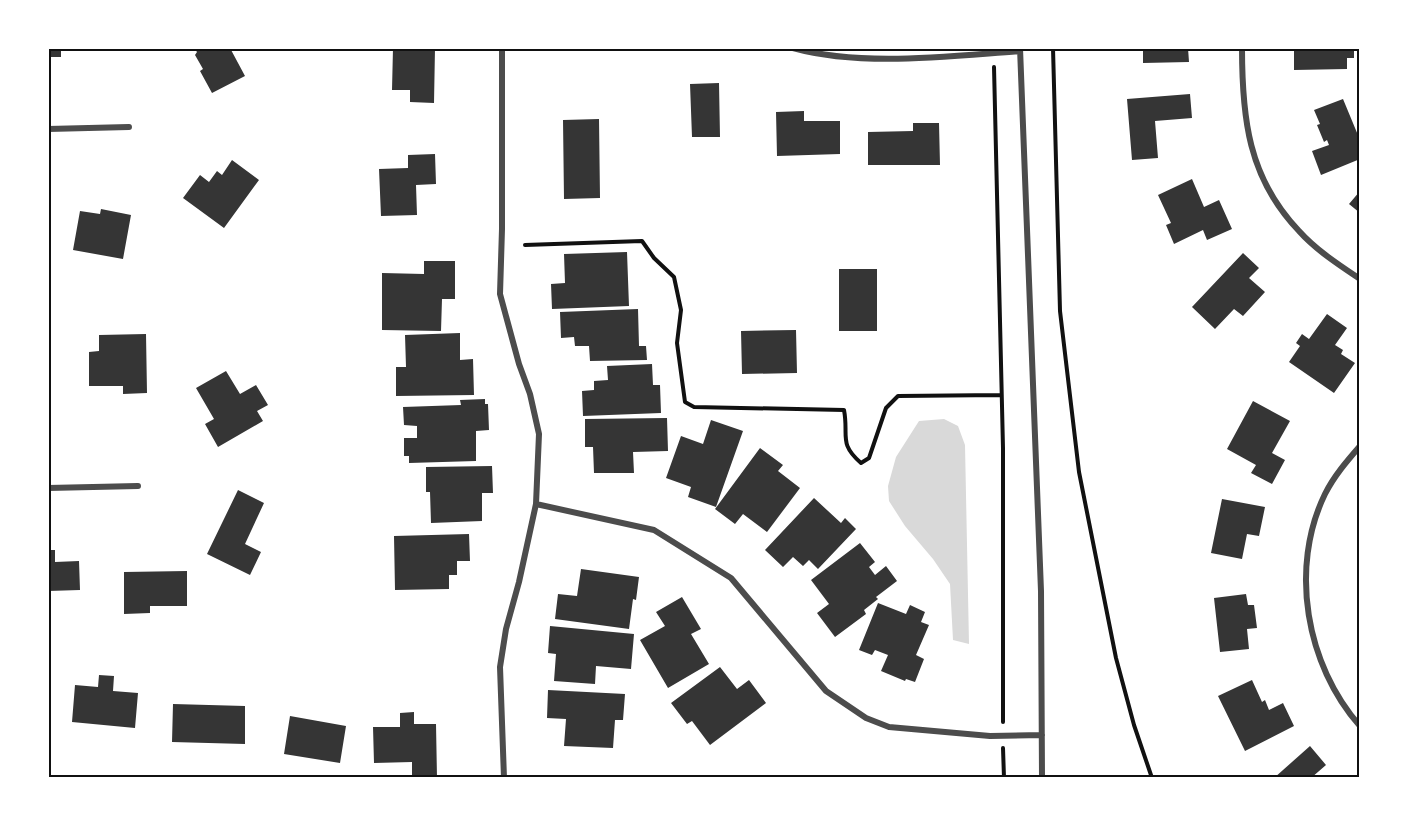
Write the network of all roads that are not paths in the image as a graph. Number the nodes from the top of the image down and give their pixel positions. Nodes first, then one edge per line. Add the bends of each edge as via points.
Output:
1 (502, 48) edge
2 (793, 48) edge
3 (1242, 48) edge
4 (1020, 49) edge
5 (129, 127) dead end
6 (48, 129) edge
7 (1360, 279) edge
8 (1360, 446) edge
9 (138, 486) dead end
10 (48, 488) edge
11 (536, 504) junction
12 (1360, 726) edge
13 (1042, 735) junction
14 (504, 778) edge
15 (1042, 778) edge

1 - 11 street via 500,294 538,434
2 - 4 street via 829,56 896,58
3 - 7 street via 1245,122 1270,192 1300,232
4 - 13 street via 1041,591
5 - 6 street
8 - 12 street via 1335,477 1321,504 1309,544 1306,584 1311,627 1323,666
9 - 10 street
11 - 13 street via 654,530 731,578 825,691 866,718 888,727 990,736
11 - 14 street via 500,667
13 - 15 street

